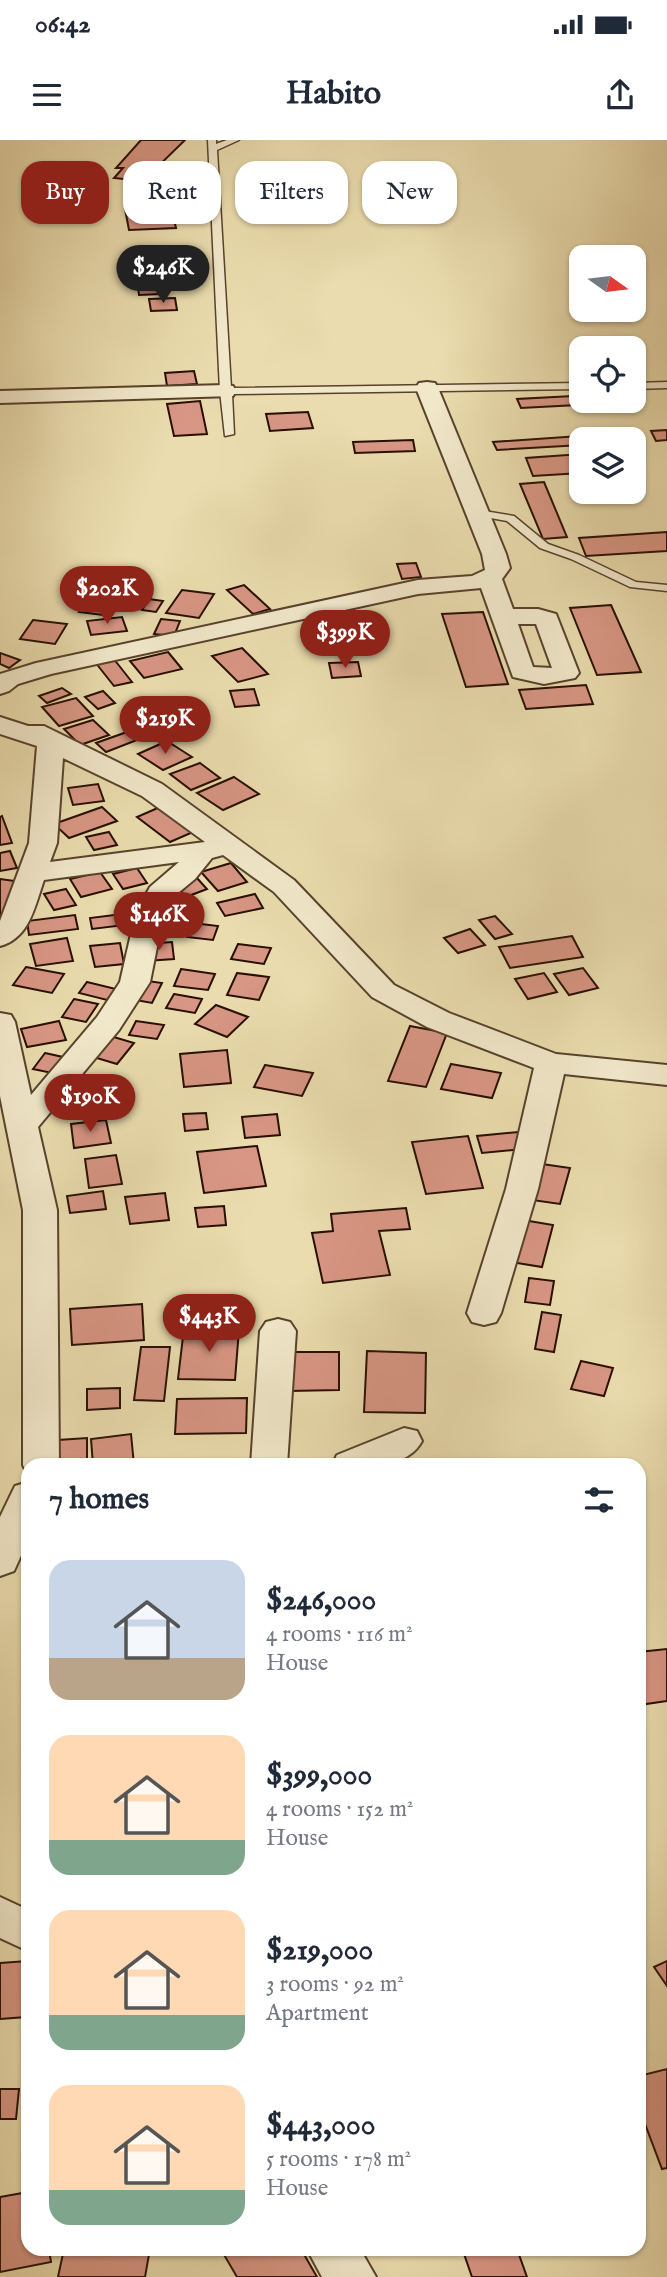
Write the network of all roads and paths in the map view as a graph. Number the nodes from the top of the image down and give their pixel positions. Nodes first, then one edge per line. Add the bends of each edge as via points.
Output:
1 (235, 140) edge
2 (213, 144) edge
3 (667, 385) edge
4 (569, 386) edge
5 (646, 386) edge
6 (427, 388) junction
7 (225, 391) junction
8 (0, 397) edge
9 (229, 434) dead end
10 (478, 513) junction
11 (490, 578) junction
12 (667, 588) edge
13 (503, 617) dead end
14 (0, 686) edge
15 (0, 707) edge
16 (0, 725) edge
17 (51, 742) junction
18 (216, 848) junction
19 (32, 873) junction
20 (0, 937) edge
21 (0, 1022) edge
22 (551, 1063) junction
23 (667, 1074) edge
24 (23, 1125) junction
25 (484, 1313) dead end
26 (278, 1331) dead end
27 (404, 1441) dead end
28 (41, 1458) edge
29 (269, 1458) edge
30 (366, 1458) edge
31 (21, 1512) edge
32 (0, 1561) edge
33 (0, 1916) edge
34 (21, 1928) edge
35 (336, 2256) edge
36 (352, 2277) edge

1 - 2 lane
2 - 7 lane
3 - 5 lane
4 - 6 lane
6 - 7 lane
6 - 10 street
7 - 8 street
7 - 9 lane
10 - 11 street via 498,568
10 - 12 lane via 510,518 544,546 634,585
11 - 13 street
11 - 14 street via 418,587 45,668
15 - 17 street
16 - 17 street
17 - 18 street via 152,790
17 - 19 street via 43,843
18 - 19 street
18 - 22 street via 284,886 383,991 438,1020
18 - 24 street via 160,893 150,912 135,982 108,1023
19 - 20 street via 14,923
21 - 24 street
22 - 23 street
22 - 25 street via 522,1189
24 - 28 street via 40,1210
26 - 29 street
27 - 30 street
31 - 32 street
33 - 34 street
35 - 36 street

